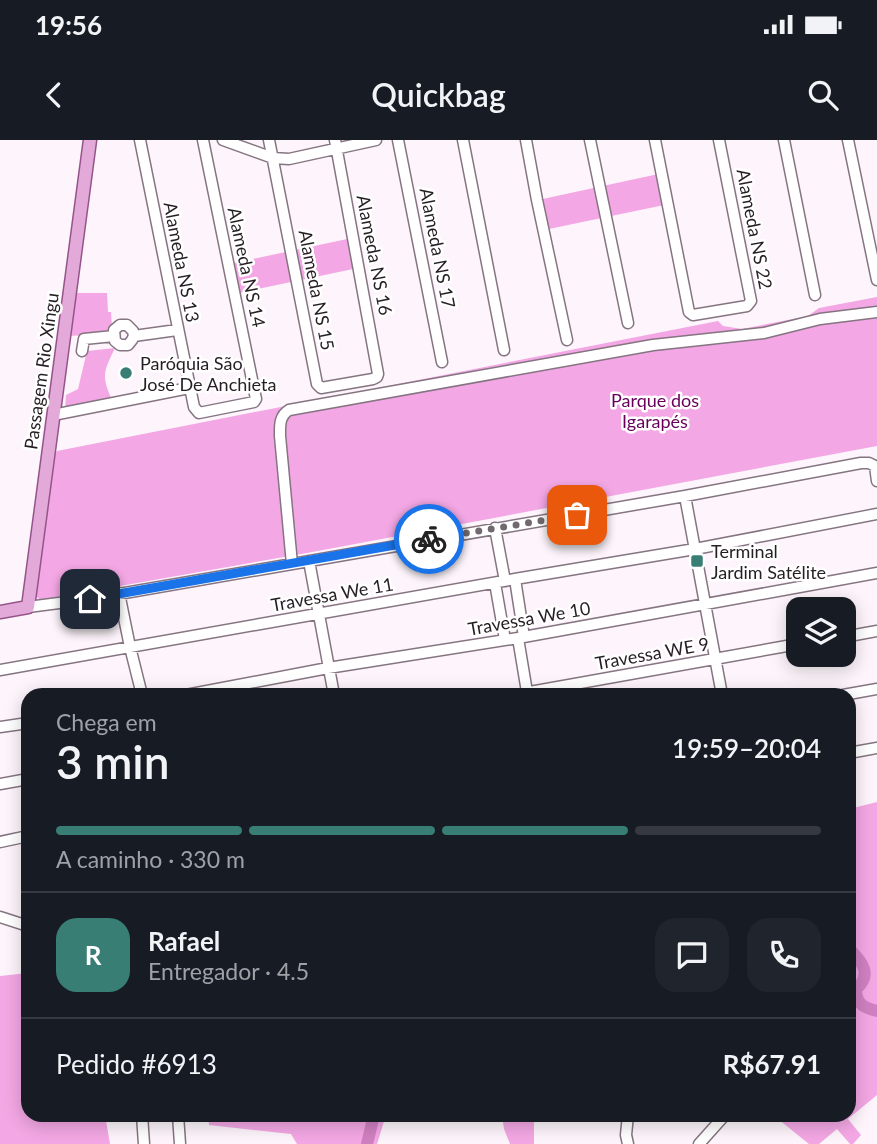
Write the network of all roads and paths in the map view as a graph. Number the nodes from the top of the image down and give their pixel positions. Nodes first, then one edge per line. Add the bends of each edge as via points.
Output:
1 (90, 140) edge
2 (140, 140) edge
3 (203, 140) edge
4 (223, 140) edge
5 (269, 140) edge
6 (376, 140) edge
7 (398, 140) edge
8 (463, 140) edge
9 (526, 140) edge
10 (590, 140) edge
11 (655, 140) edge
12 (719, 140) edge
13 (784, 140) edge
14 (848, 140) edge
15 (336, 144) edge
16 (273, 158) junction
17 (877, 280) edge
18 (814, 295) dead end
19 (877, 312) edge
20 (628, 323) dead end
21 (177, 330) junction
22 (134, 335) junction
23 (114, 336) junction
24 (567, 340) dead end
25 (505, 350) dead end
26 (82, 351) dead end
27 (442, 362) dead end
28 (378, 376) joint
29 (190, 388) junction
30 (256, 401) joint
31 (53, 415) junction
32 (877, 481) edge
33 (685, 496) junction
34 (877, 514) edge
35 (495, 528) junction
36 (695, 549) junction
37 (309, 561) junction
38 (292, 564) junction
39 (877, 573) edge
40 (505, 581) junction
41 (119, 593) junction
42 (705, 605) junction
43 (28, 607) junction
44 (0, 612) edge
45 (320, 614) junction
46 (877, 631) edge
47 (856, 635) edge
48 (521, 638) junction
49 (505, 640) junction
50 (786, 646) edge
51 (130, 647) junction
52 (715, 660) junction
53 (328, 668) junction
54 (0, 670) edge
55 (140, 688) edge
56 (223, 688) edge
57 (332, 688) edge
58 (527, 688) edge
59 (562, 688) edge
60 (721, 688) edge
61 (877, 689) edge
62 (856, 693) edge
63 (21, 724) edge
64 (0, 727) edge
65 (877, 748) edge
66 (856, 752) edge
67 (21, 780) edge
68 (0, 784) edge
69 (21, 838) edge
70 (0, 842) edge
71 (0, 917) edge
72 (21, 924) edge
73 (142, 1122) edge
74 (178, 1122) edge
75 (627, 1122) edge
76 (719, 1122) edge
77 (144, 1144) edge
78 (180, 1144) edge
79 (628, 1144) edge
80 (699, 1144) edge

1 - 31 main road, Passagem Rio Xingu
2 - 21 street, Alameda NS 13
3 - 30 street, Alameda NS 14
4 - 16 street
5 - 16 street, Alameda NS 15
6 - 15 street
7 - 27 street, Alameda NS 17
8 - 25 street
9 - 24 street
10 - 20 street
11 - 12 street, Alameda NS 22 via 693,315 737,308 751,301
13 - 18 street
14 - 17 street
15 - 16 street via 289,159
15 - 28 street, Alameda NS 16
16 - 28 street, Alameda NS 15 via 317,386
19 - 38 street via 820,318 764,333 653,345 289,410 281,419 280,436
21 - 22 street
21 - 29 street, Alameda NS 13
22 - 23 street via 124,348
22 - 23 street via 127,325 120,325
23 - 26 street via 84,339
29 - 30 street, Alameda NS 13 via 199,413
29 - 31 street
31 - 43 main road, Passagem Rio Xingu
32 - 33 street via 875,466 865,462
33 - 35 street
33 - 36 street
34 - 36 street, Travessa We 11
35 - 37 street
35 - 40 street
36 - 40 street, Travessa We 11
36 - 42 street
37 - 38 street
37 - 45 street
38 - 41 street
39 - 42 street, Travessa We 10
40 - 45 street, Travessa We 11
40 - 48 street
40 - 49 street
41 - 43 street
41 - 51 street
42 - 48 street, Travessa We 10
42 - 52 street
43 - 44 main road
45 - 51 street, Travessa We 11
45 - 53 street
46 - 47 street
48 - 49 street, Travessa We 10
48 - 58 street
49 - 53 street, Travessa We 10
50 - 52 street, Travessa WE 9
51 - 54 street, Travessa We 11
51 - 55 street
52 - 59 street, Travessa WE 9
52 - 60 street
53 - 56 street, Travessa We 10
53 - 57 street
61 - 62 street
63 - 64 street
65 - 66 street
67 - 68 street
69 - 70 street
71 - 72 street
73 - 77 street
74 - 78 street
75 - 79 street
76 - 80 street

